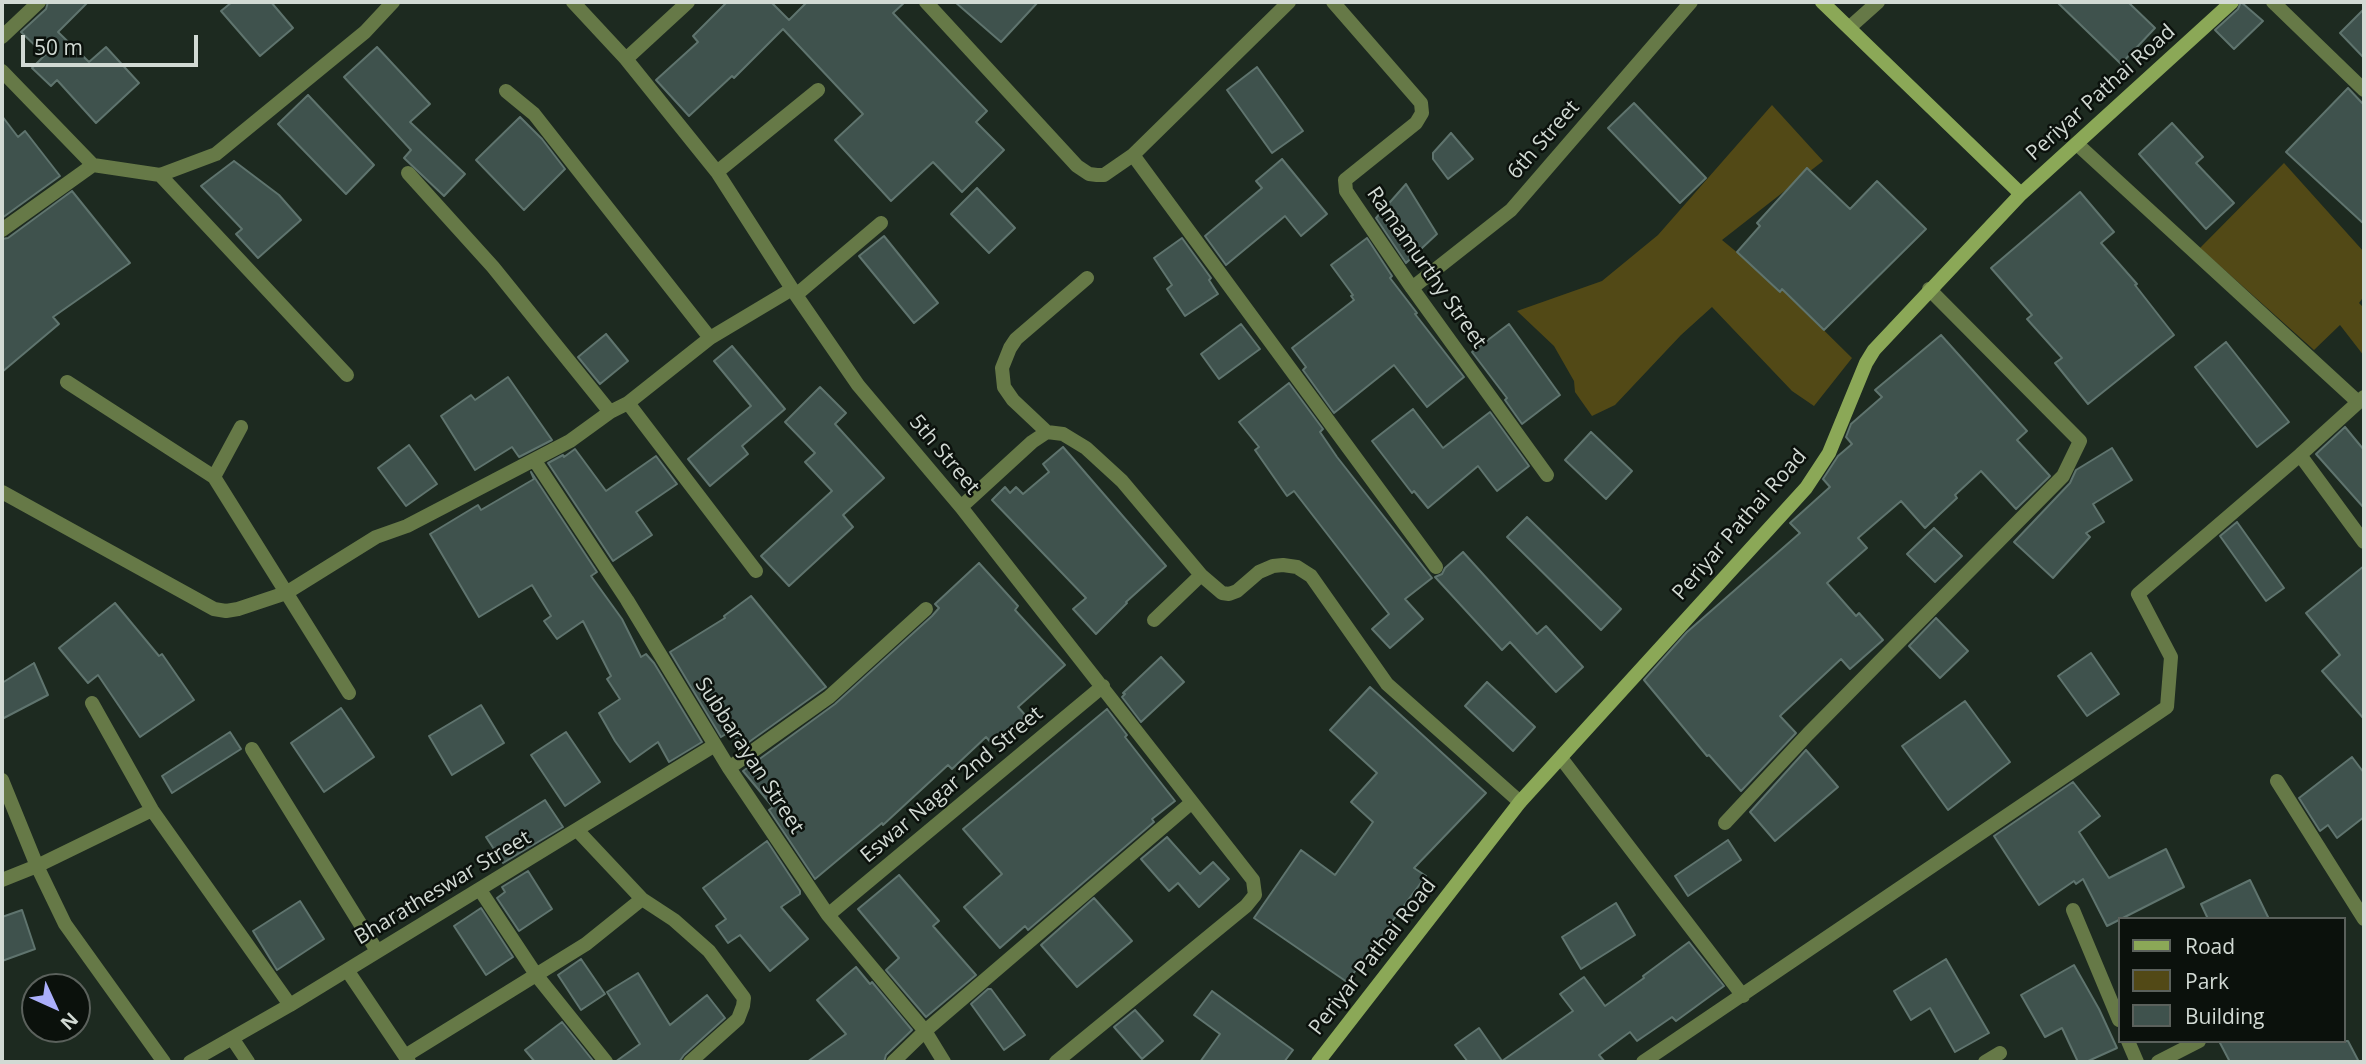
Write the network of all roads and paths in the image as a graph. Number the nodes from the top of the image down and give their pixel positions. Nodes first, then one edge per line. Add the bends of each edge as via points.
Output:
1 (39, 2) edge
2 (393, 2) edge
3 (573, 2) edge
4 (688, 2) edge
5 (926, 2) edge
6 (1289, 2) edge
7 (1333, 2) edge
8 (1691, 2) edge
9 (1822, 2) edge
10 (1878, 2) edge
11 (2232, 2) edge
12 (2273, 2) edge
13 (1850, 27) junction
14 (2, 37) edge
15 (626, 59) junction
16 (2, 71) edge
17 (818, 90) dead end
18 (2364, 90) edge
19 (506, 91) dead end
20 (2077, 144) junction
21 (1133, 155) junction
22 (93, 165) junction
23 (717, 172) junction
24 (408, 173) dead end
25 (160, 176) junction
26 (2021, 194) junction
27 (881, 223) dead end
28 (2, 230) edge
29 (1087, 278) dead end
30 (1412, 288) junction
31 (1929, 289) junction
32 (794, 292) junction
33 (710, 338) junction
34 (347, 374) dead end
35 (67, 382) dead end
36 (2361, 399) edge
37 (628, 403) junction
38 (610, 412) junction
39 (241, 427) dead end
40 (1047, 432) junction
41 (2300, 455) junction
42 (535, 461) junction
43 (1547, 475) dead end
44 (214, 477) junction
45 (2, 492) edge
46 (961, 507) junction
47 (2364, 542) edge
48 (1436, 567) dead end
49 (756, 571) dead end
50 (1201, 575) junction
51 (286, 593) junction
52 (926, 609) dead end
53 (1154, 620) dead end
54 (1103, 686) junction
55 (349, 693) dead end
56 (92, 703) dead end
57 (715, 746) junction
58 (252, 749) dead end
59 (1561, 758) junction
60 (729, 768) junction
61 (2, 780) edge
62 (2277, 781) dead end
63 (1520, 802) junction
64 (1191, 803) junction
65 (152, 810) junction
66 (1725, 823) dead end
67 (578, 831) junction
68 (37, 866) junction
69 (2, 880) edge
70 (480, 890) junction
71 (642, 899) junction
72 (2073, 910) dead end
73 (828, 915) junction
74 (2364, 919) edge
75 (377, 951) junction
76 (347, 970) junction
77 (537, 976) junction
78 (1743, 996) junction
79 (290, 1005) junction
80 (2118, 1018) edge
81 (925, 1031) junction
82 (232, 1038) junction
83 (2129, 1043) edge
84 (2195, 1043) edge
85 (2000, 1053) dead end
86 (407, 1059) edge
87 (164, 1062) edge
88 (190, 1062) edge
89 (248, 1062) edge
90 (606, 1062) edge
91 (690, 1062) edge
92 (893, 1062) edge
93 (944, 1062) edge
94 (1056, 1062) edge
95 (1318, 1062) edge
96 (1643, 1062) edge
97 (1985, 1062) edge
98 (2137, 1062) edge
99 (2158, 1062) edge

1 - 14 street
2 - 25 street via 365,32 216,154
3 - 15 street, 5th Street
4 - 15 street
5 - 21 street via 1077,166 1104,175
6 - 21 street
7 - 30 street, Ramamurthy Street via 1421,103 1416,123 1345,180 1346,191
8 - 30 street, 6th Street via 1511,210
9 - 13 street
10 - 13 street
11 - 20 street, Periyar Pathai Road
12 - 18 street
13 - 26 street
15 - 23 street, 5th Street
16 - 22 street
17 - 23 street
19 - 33 street via 534,114
20 - 26 street, Periyar Pathai Road
20 - 36 street
21 - 48 street
22 - 25 street
22 - 28 street
23 - 32 street, 5th Street
24 - 38 street via 493,267
25 - 34 street
26 - 31 street, Periyar Pathai Road
27 - 32 street
29 - 40 street via 1016,339 1002,368 1004,387 1013,400
30 - 43 street, Ramamurthy Street
31 - 59 street, Periyar Pathai Road via 1874,350 1829,453 1806,488
31 - 66 street via 2080,441 2063,476
32 - 33 street
32 - 46 street, 5th Street via 858,385
33 - 37 street
35 - 44 street
36 - 41 street
37 - 38 street
37 - 49 street
38 - 42 street
39 - 44 street
40 - 46 street
40 - 50 street via 1063,433 1086,448 1122,481
41 - 47 street
41 - 78 street via 2138,594 2171,657 2166,706
42 - 51 street via 376,537
42 - 57 street, Subbarayan Street via 627,600
44 - 51 street
45 - 51 street via 214,609 238,609
46 - 54 street, 5th Street
50 - 53 street
50 - 63 street via 1213,588 1229,594 1273,566 1297,567 1311,576 1387,684
51 - 55 street
52 - 60 street via 829,697
54 - 64 street, 5th Street
54 - 73 street, Eswar Nagar 2nd Street
56 - 65 street
57 - 60 street, Subbarayan Street
57 - 67 street, Bharatheswar Street
58 - 75 street
59 - 63 street, Periyar Pathai Road
59 - 78 street
60 - 73 street, Subbarayan Street
61 - 68 street
62 - 74 street
63 - 95 street, Periyar Pathai Road
64 - 81 street
64 - 94 street, 5th Street via 1253,880 1255,895
65 - 68 street
65 - 79 street
67 - 70 street, Bharatheswar Street
67 - 71 street
68 - 69 street
68 - 87 street via 65,924
70 - 75 street, Bharatheswar Street
70 - 77 street
71 - 77 street
71 - 91 street via 709,951 744,998 738,1019
72 - 80 street
73 - 81 street, Subbarayan Street
75 - 76 street, Bharatheswar Street
76 - 79 street, Bharatheswar Street
76 - 86 street
77 - 86 street
77 - 90 street
78 - 96 street
79 - 82 street, Bharatheswar Street
81 - 92 street
81 - 93 street, Subbarayan Street
82 - 88 street, Bharatheswar Street
82 - 89 street
83 - 98 street
84 - 99 street
85 - 97 street

